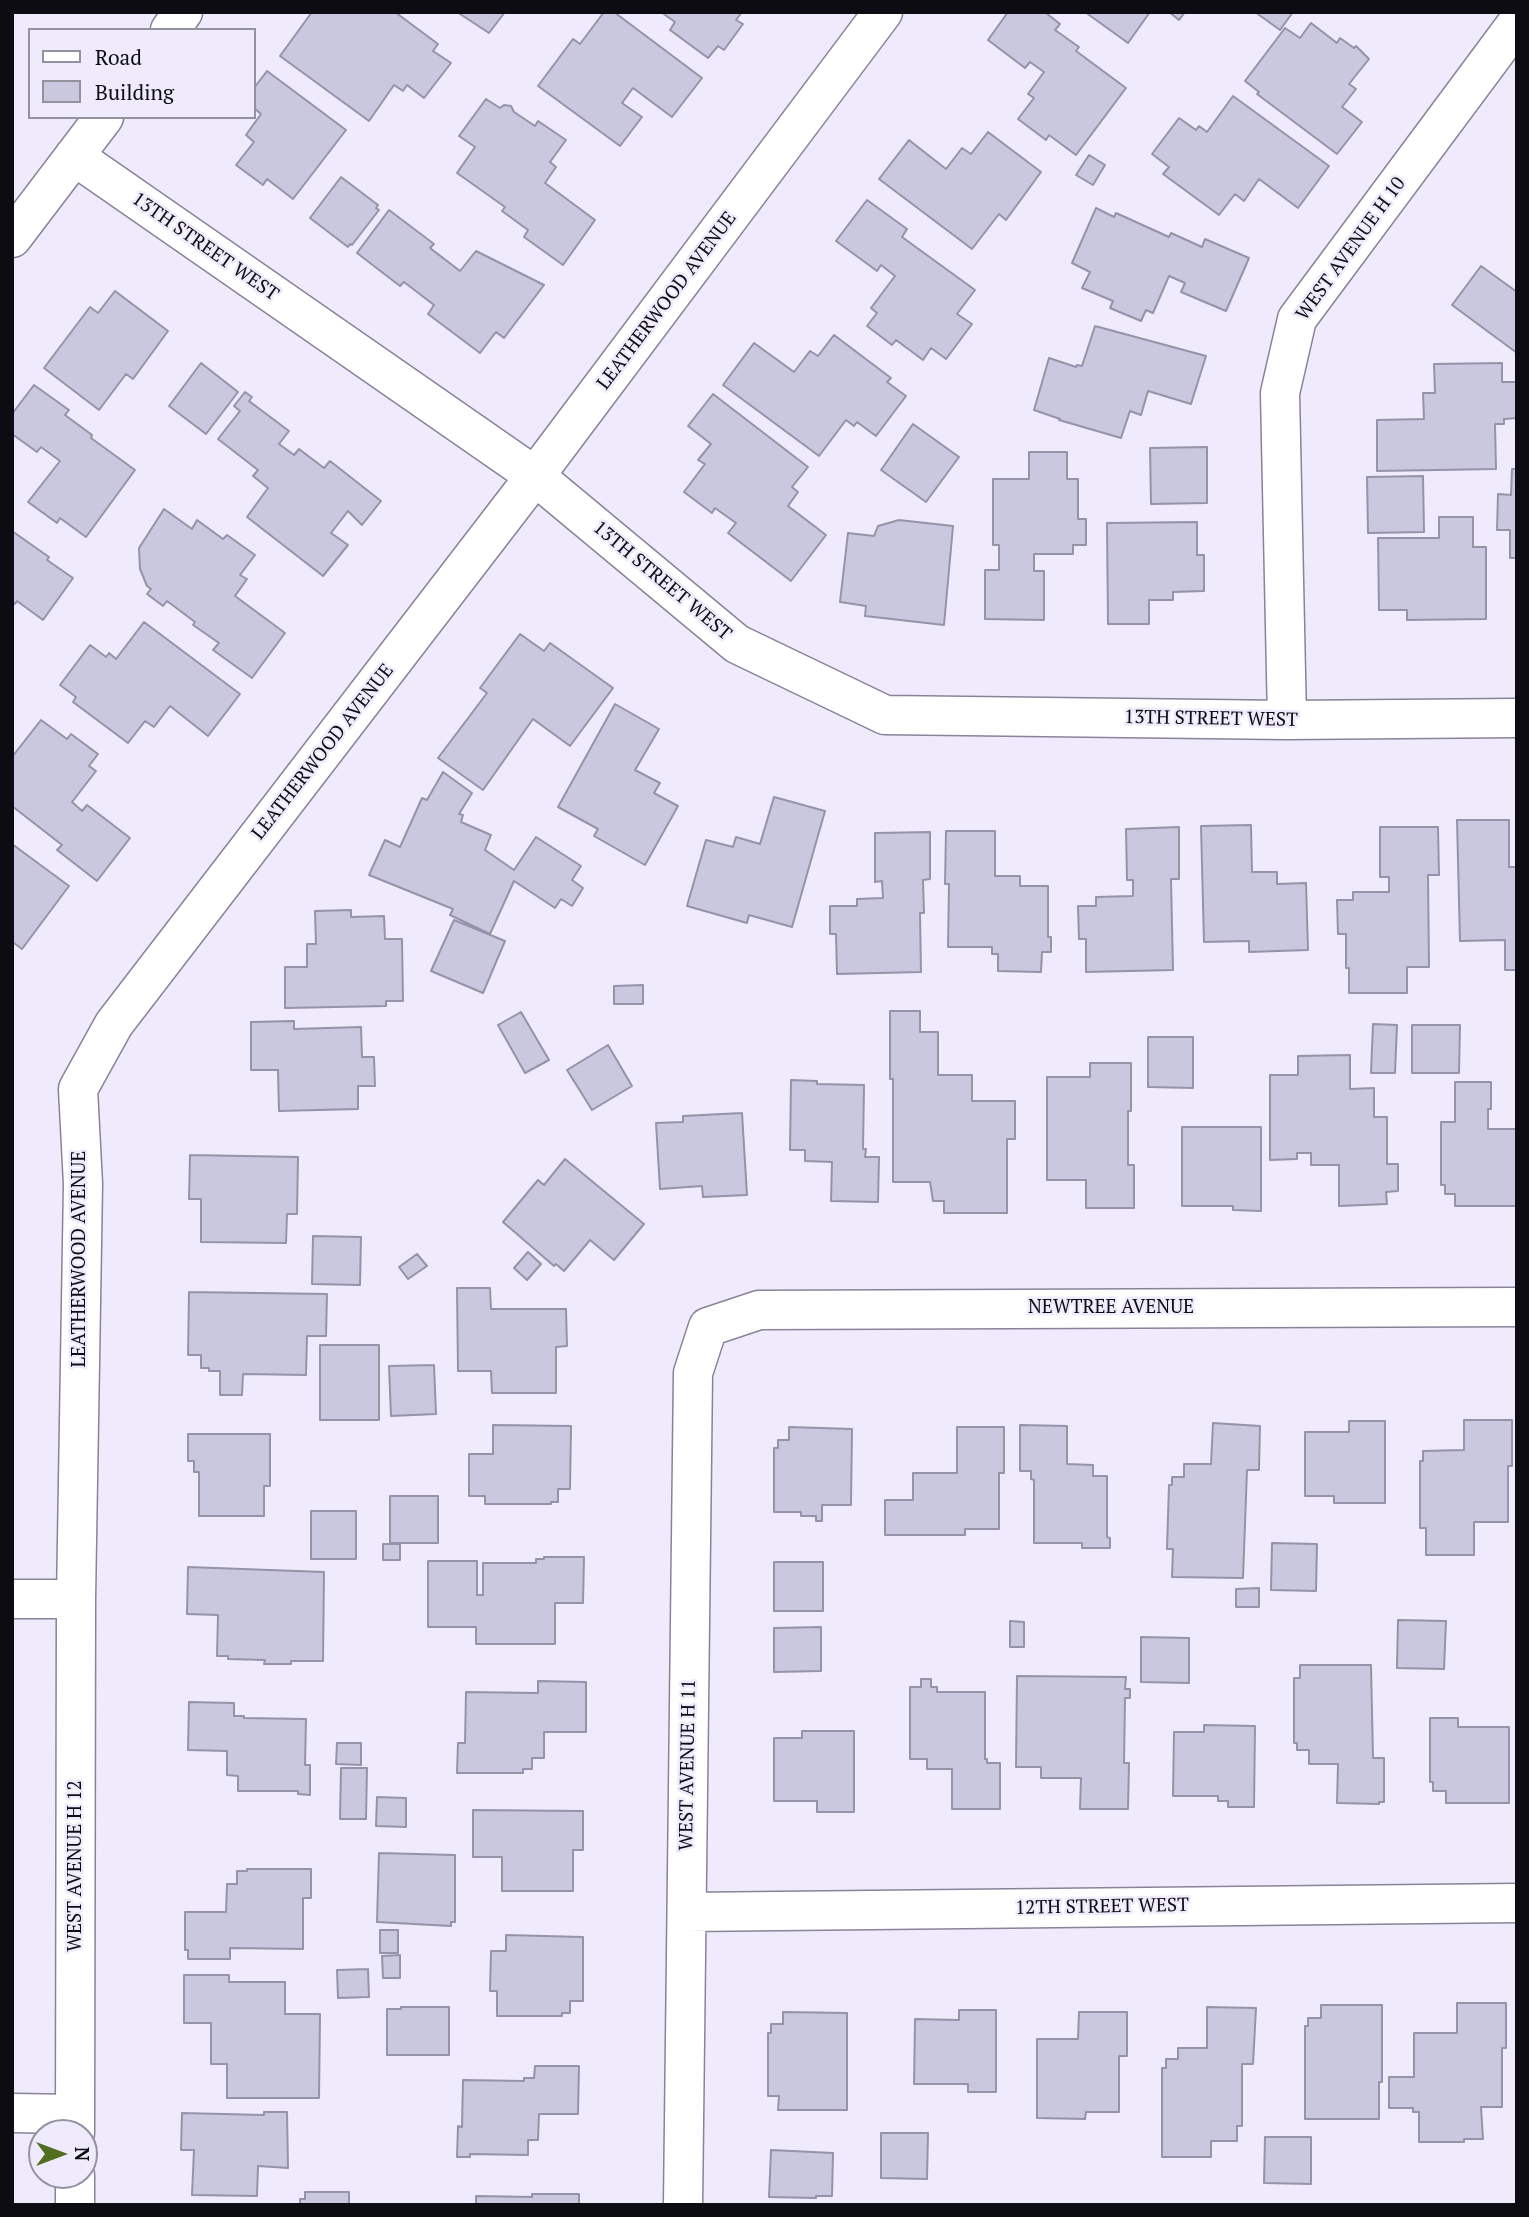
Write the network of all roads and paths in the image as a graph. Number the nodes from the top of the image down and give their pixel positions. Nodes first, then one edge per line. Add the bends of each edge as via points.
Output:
1 (183, 12) edge
2 (883, 12) edge
3 (1517, 23) edge
4 (171, 28) edge
5 (102, 119) edge
6 (74, 156) junction
7 (12, 238) edge
8 (535, 476) junction
9 (1517, 718) edge
10 (1287, 720) junction
11 (1517, 1307) edge
12 (708, 1327) joint
13 (12, 1599) edge
14 (76, 1599) junction
15 (1517, 1903) edge
16 (687, 1912) junction
17 (12, 2113) edge
18 (46, 2119) edge
19 (75, 2119) edge
20 (683, 2205) edge

1 - 4 street
2 - 8 street, LEATHERWOOD AVENUE
3 - 10 street, WEST AVENUE H 10 via 1297,319 1280,393
5 - 6 street
6 - 7 street
6 - 8 street, 13TH STREET WEST
8 - 10 street, 13TH STREET WEST via 737,644 885,715
8 - 14 street, LEATHERWOOD AVENUE via 114,1024 78,1089 83,1184
9 - 10 street, 13TH STREET WEST
11 - 12 street, NEWTREE AVENUE via 759,1310
12 - 16 street, WEST AVENUE H 11 via 693,1373
13 - 14 street
14 - 19 street, WEST AVENUE H 12
15 - 16 street, 12TH STREET WEST
16 - 20 street, WEST AVENUE H 11
17 - 18 street

